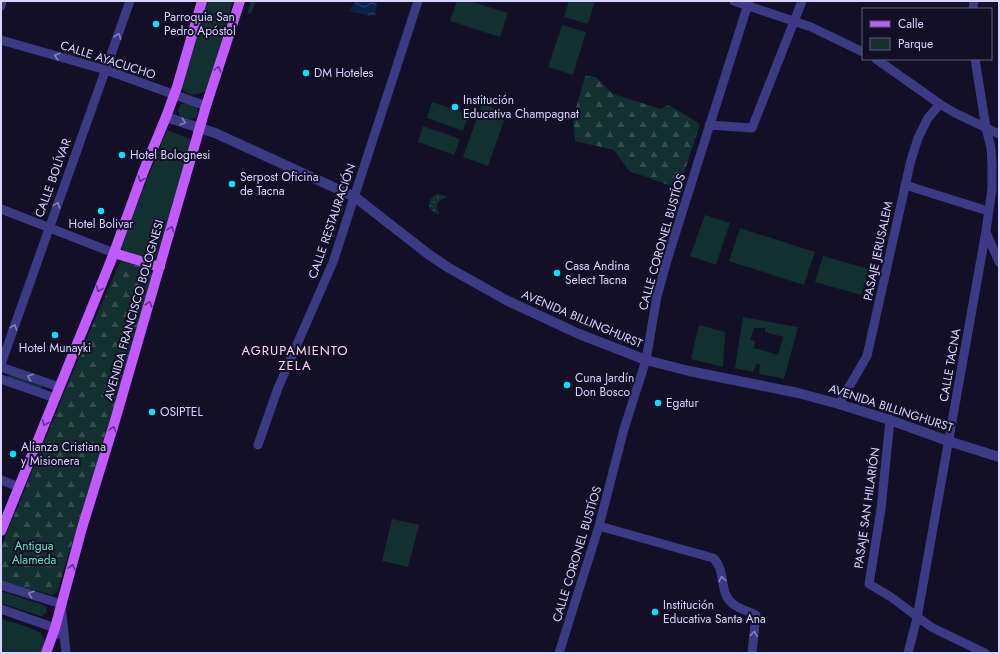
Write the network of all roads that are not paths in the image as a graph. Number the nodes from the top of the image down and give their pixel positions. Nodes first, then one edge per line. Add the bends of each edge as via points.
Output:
1 (2, 1) edge
2 (130, 1) edge
3 (202, 1) edge
4 (240, 1) edge
5 (418, 1) edge
6 (734, 1) edge
7 (802, 1) edge
8 (748, 3) edge
9 (1, 6) edge
10 (795, 21) junction
11 (1, 40) edge
12 (862, 51) edge
13 (877, 60) edge
14 (975, 60) edge
15 (106, 70) junction
16 (174, 94) junction
17 (940, 104) junction
18 (206, 106) junction
19 (166, 117) junction
20 (709, 125) junction
21 (201, 128) junction
22 (986, 128) junction
23 (999, 134) edge
24 (905, 185) junction
25 (355, 197) junction
26 (1, 209) edge
27 (988, 211) junction
28 (48, 228) junction
29 (986, 232) junction
30 (114, 253) junction
31 (999, 262) edge
32 (160, 267) junction
33 (646, 360) junction
34 (1, 364) edge
35 (1, 367) edge
36 (1, 379) edge
37 (59, 388) junction
38 (56, 398) junction
39 (839, 404) junction
40 (890, 420) junction
41 (948, 441) junction
42 (258, 445) dead end
43 (999, 457) edge
44 (1, 480) edge
45 (19, 487) junction
46 (599, 526) junction
47 (1, 532) edge
48 (1, 585) edge
49 (61, 604) junction
50 (1, 609) edge
51 (917, 618) junction
52 (55, 628) junction
53 (68, 652) edge
54 (46, 653) edge
55 (559, 653) edge
56 (752, 653) edge
57 (908, 653) edge
58 (985, 653) edge

1 - 9 street
15 -> 2 street, CALLE BOLÍVAR
3 - 16 main road
18 -> 4 main road, AVENIDA FRANCISCO BOLOGNESI
5 - 25 street, CALLE RESTAURACIÓN
6 - 8 street
7 - 10 street
8 - 10 street
8 - 20 street, CALLE CORONEL BUSTÍOS
10 - 12 street
10 - 20 street via 752,128
15 -> 11 street, CALLE AYACUCHO
13 - 17 street
14 - 22 street, CALLE TACNA
15 - 16 street, CALLE AYACUCHO
28 -> 15 street, CALLE BOLÍVAR
16 - 18 street, CALLE AYACUCHO
16 - 19 main road
17 - 22 street
17 - 24 street, PASAJE JERUSALEM via 928,118 918,138
18 - 21 main road, AVENIDA FRANCISCO BOLOGNESI
19 -> 21 street, AVENIDA BILLINGHURST
19 -> 30 main road
20 - 33 street, CALLE CORONEL BUSTÍOS via 657,296
21 - 25 street, AVENIDA BILLINGHURST
32 -> 21 main road, AVENIDA FRANCISCO BOLOGNESI
22 - 23 street
22 - 27 street, CALLE TACNA via 992,165 992,189
24 - 27 street
24 - 39 street, PASAJE JERUSALEM via 867,356
25 - 33 street, AVENIDA BILLINGHURST via 428,254 488,290 554,324
25 - 42 street, CALLE RESTAURACIÓN via 333,262 278,388
26 - 28 street
27 - 29 street, CALLE TACNA
28 - 30 street
34 -> 28 street, CALLE BOLÍVAR
29 - 31 street
29 - 41 street, CALLE TACNA
30 - 32 main road
30 -> 37 main road
49 -> 32 main road, AVENIDA FRANCISCO BOLOGNESI
33 - 39 street, AVENIDA BILLINGHURST
33 - 46 street, CALLE CORONEL BUSTÍOS via 624,429
37 -> 35 street
36 - 38 street
37 - 38 main road
38 -> 45 main road
39 - 40 street, AVENIDA BILLINGHURST
40 - 41 street, AVENIDA BILLINGHURST
40 - 51 street, PASAJE SAN HILARIÓN via 881,509 869,584 891,597
41 - 43 street, AVENIDA BILLINGHURST
41 - 51 street, CALLE TACNA
44 - 45 street
45 - 47 main road
46 - 55 street, CALLE CORONEL BUSTÍOS
56 -> 46 street via 756,615 730,601 725,592 719,565 713,558
49 -> 48 street
49 - 52 main road, AVENIDA FRANCISCO BOLOGNESI
49 - 53 street
50 - 52 street
51 - 57 street, CALLE TACNA
51 - 58 street, PASAJE SAN HILARIÓN
52 - 53 street
52 - 54 main road, AVENIDA FRANCISCO BOLOGNESI

